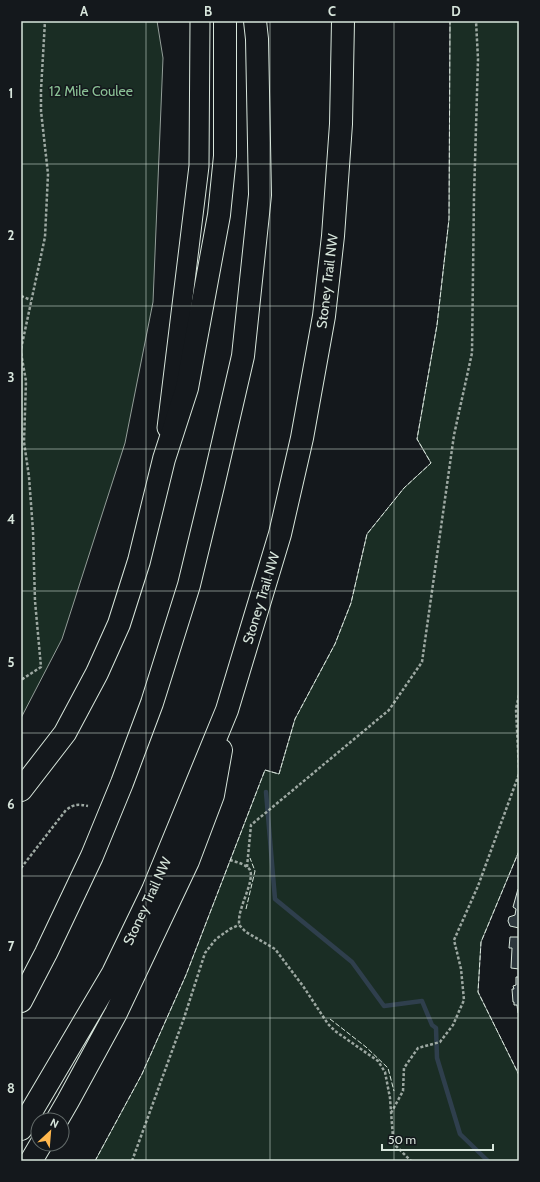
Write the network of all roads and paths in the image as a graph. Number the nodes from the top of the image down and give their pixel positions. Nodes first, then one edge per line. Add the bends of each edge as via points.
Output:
1 (45, 21) edge
2 (200, 21) edge
3 (225, 21) edge
4 (255, 21) edge
5 (343, 21) edge
6 (476, 21) edge
7 (21, 296) edge
8 (31, 300) junction
9 (21, 349) edge
10 (21, 352) edge
11 (164, 459) junction
12 (21, 680) edge
13 (519, 695) edge
14 (227, 710) junction
15 (519, 769) edge
16 (519, 774) edge
17 (21, 790) edge
18 (88, 806) dead end
19 (230, 860) dead end
20 (247, 867) junction
21 (21, 868) edge
22 (239, 925) junction
23 (21, 1001) edge
24 (62, 1112) edge
25 (391, 1113) junction
26 (21, 1129) edge
27 (36, 1152) edge
28 (31, 1161) edge
29 (132, 1161) edge
30 (411, 1161) edge

1 - 8 path via 41,111 48,174 45,236
2 - 11 street via 199,166
3 - 11 highway via 226,156 219,215 187,388
4 - 23 highway via 260,195 243,356 213,486 189,586 152,703 92,856
5 - 14 highway, Stoney Trail NW via 341,124 324,316 302,438 280,534
6 - 20 path via 478,59 472,353 454,435 422,662 389,710 251,825
7 - 8 path
8 - 9 path
10 - 12 path via 26,381 24,442 30,485 35,601 41,667
11 - 17 highway via 139,561 119,624 66,733
13 - 15 path via 516,709
14 - 24 highway via 214,794 188,861 116,1013
14 - 26 highway, Stoney Trail NW via 153,890 120,960
16 - 25 path via 478,886 454,940 461,969 464,1000 453,1025 440,1042 418,1048 404,1068 403,1091
18 - 21 path via 79,804 66,810
19 - 20 path
20 - 22 path via 251,875
22 - 25 path via 275,949 335,1031 378,1061 385,1072
22 - 29 path via 216,939 205,953
25 - 30 path via 396,1146
27 - 28 highway

